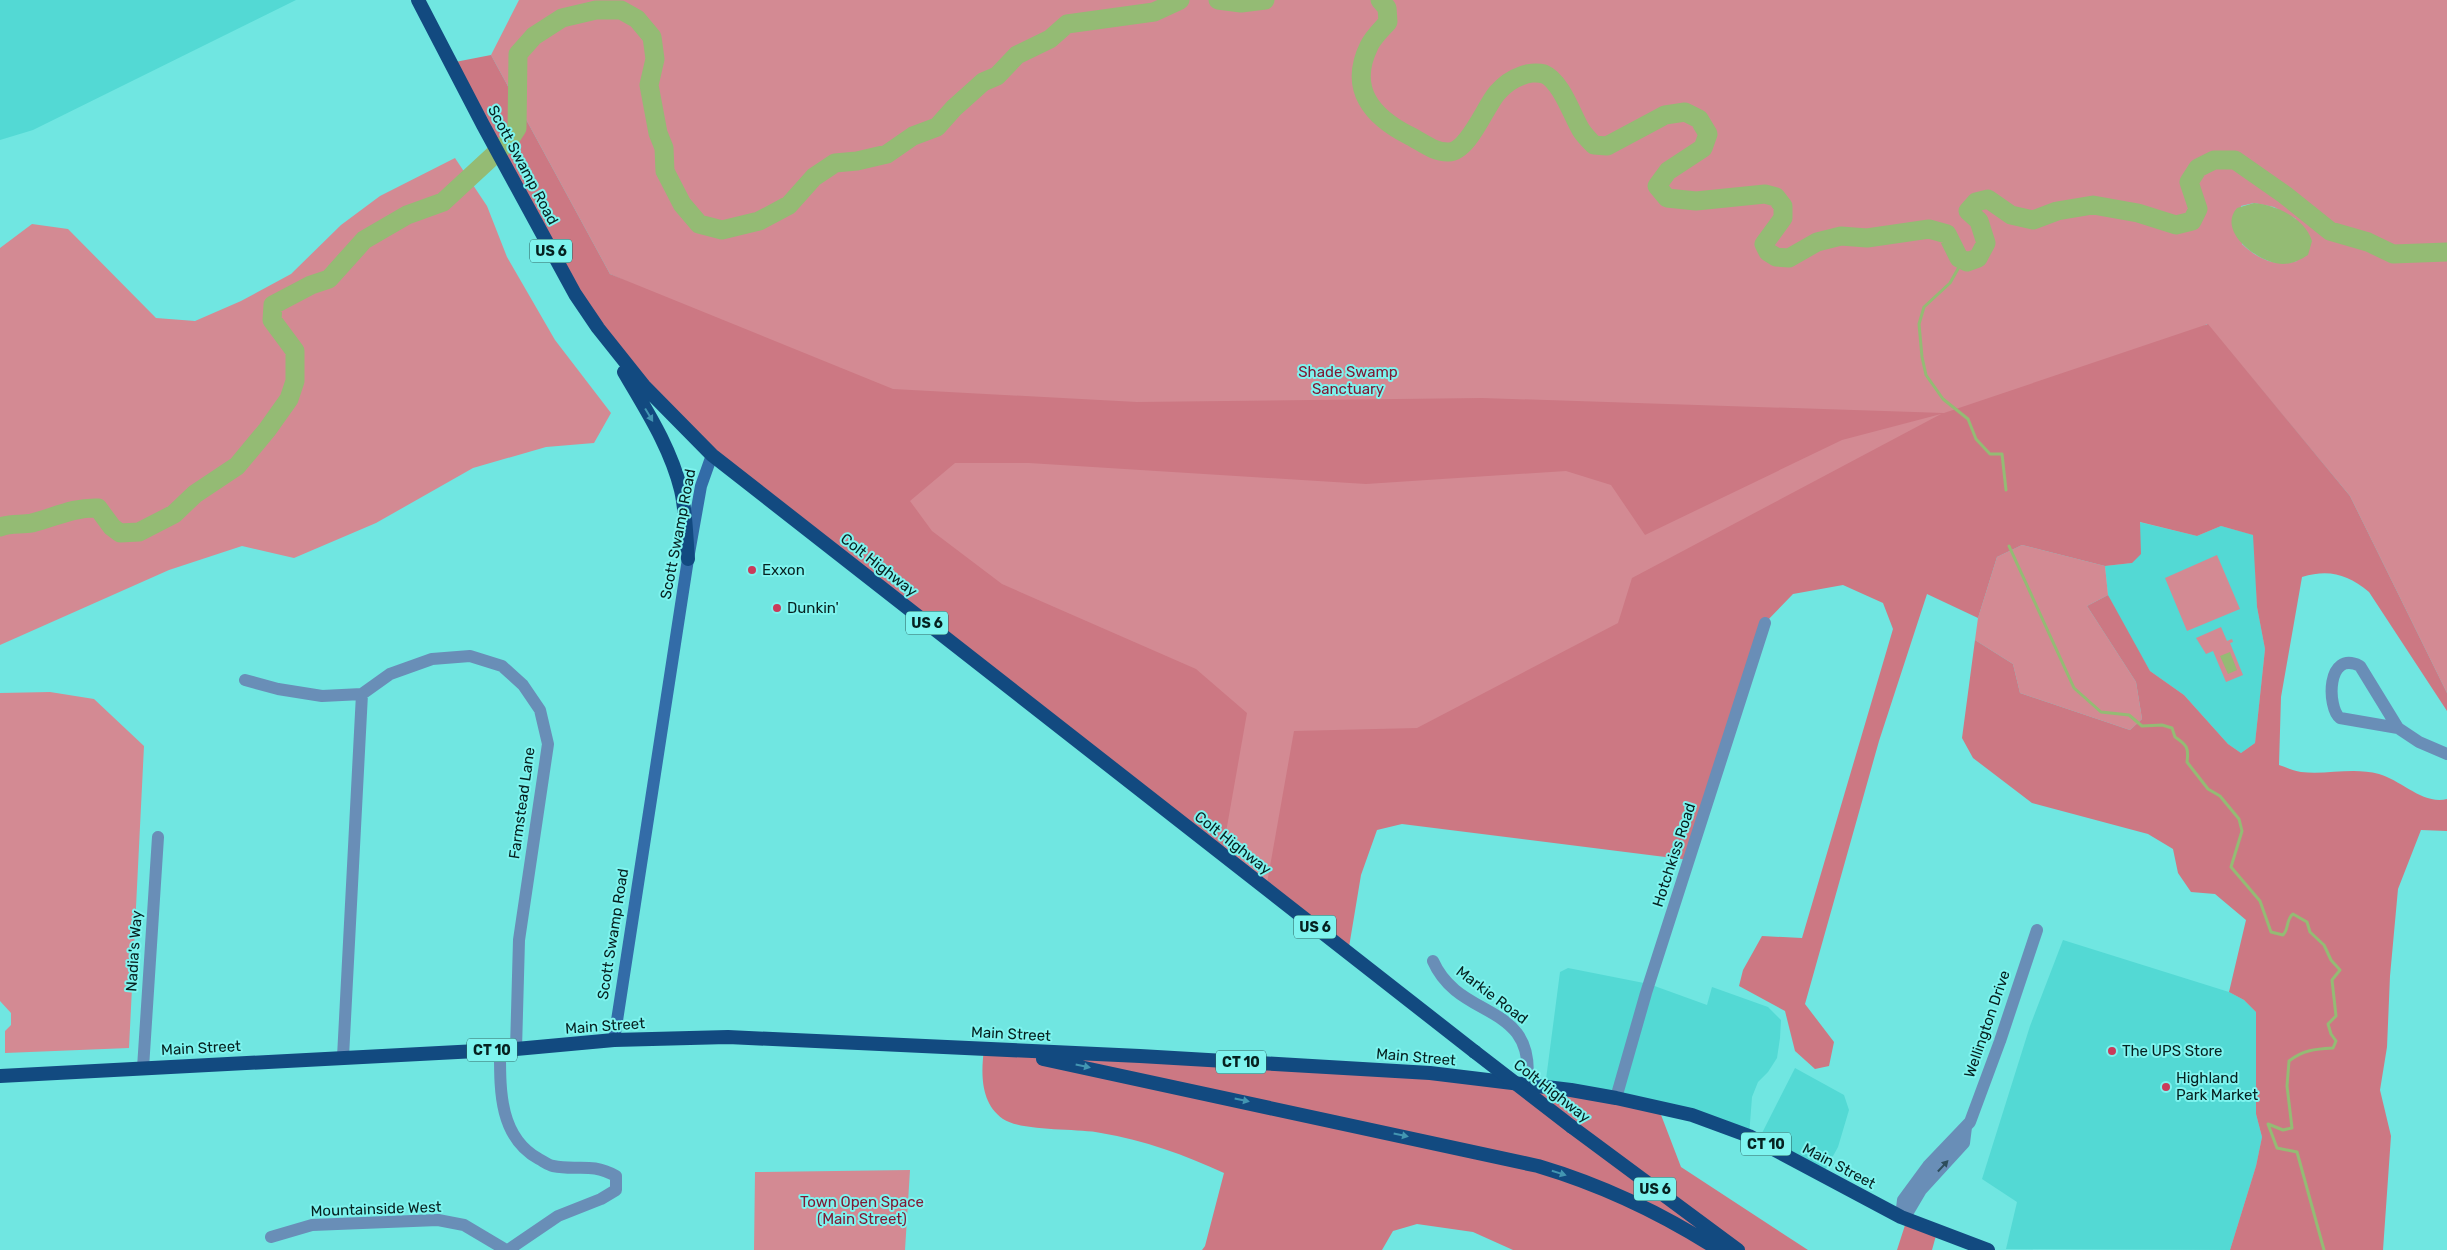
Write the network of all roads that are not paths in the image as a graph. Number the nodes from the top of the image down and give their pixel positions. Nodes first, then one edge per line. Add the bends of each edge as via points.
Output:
1 (418, 0) edge
2 (598, 328) junction
3 (712, 455) junction
4 (688, 559) junction
5 (1765, 623) dead end
6 (245, 680) dead end
7 (362, 694) junction
8 (2398, 728) junction
9 (2447, 754) edge
10 (158, 837) dead end
11 (2036, 930) dead end
12 (1434, 961) dead end
13 (614, 1040) junction
14 (516, 1049) junction
15 (984, 1049) junction
16 (500, 1050) junction
17 (343, 1057) junction
18 (143, 1068) junction
19 (0, 1076) edge
20 (1527, 1085) junction
21 (1616, 1098) junction
22 (1901, 1217) junction
23 (271, 1237) dead end
24 (507, 1250) edge
25 (1719, 1250) edge
26 (1738, 1250) edge
27 (1988, 1250) edge

1 - 2 highway, Scott Swamp Road / US 6 via 556,262
2 - 3 highway, Scott Swamp Road / US 6 via 645,387
2 -> 4 highway via 668,449 681,491
3 - 4 main road, Scott Swamp Road via 701,486
3 - 26 highway, Colt Highway / US 6, bridge via 1475,1052
4 - 13 main road, Scott Swamp Road
5 - 21 street, Hotchkiss Road via 1646,993
6 - 7 street via 322,696
7 - 14 street, Farmstead Lane via 390,674 432,659 470,656 502,666 523,685 540,710 548,744 519,940
7 - 17 street
8 - 8 street via 2340,718 2334,714 2334,673 2338,666 2345,662 2360,666
8 - 9 street via 2419,742
10 - 18 street, Nadia's Way
11 - 22 street, Wellington Drive via 2000,1041 1966,1127 1903,1200
12 - 20 street, Markie Road via 1444,981 1453,989 1503,1020 1523,1039 1529,1065
13 - 14 highway, Main Street / CT 10
13 - 15 highway, Main Street / CT 10 via 762,1037
14 - 16 highway, Main Street / CT 10
15 - 20 highway, Main Street / CT 10 via 1370,1069
15 -> 25 highway via 1131,1076 1538,1166 1633,1202
16 - 17 highway, Main Street / CT 10
16 - 24 street, Mountainside West via 500,1095 508,1127 528,1152 552,1166 600,1168 616,1176 616,1190 601,1200 558,1216
17 - 18 highway, Main Street / CT 10
18 - 19 highway, Main Street / CT 10
20 - 21 highway, Main Street / CT 10
21 - 22 highway, Main Street / CT 10 via 1692,1115 1742,1133
22 - 27 highway, Main Street / CT 10
23 - 24 street, Mountainside West via 312,1225 438,1220 464,1225

